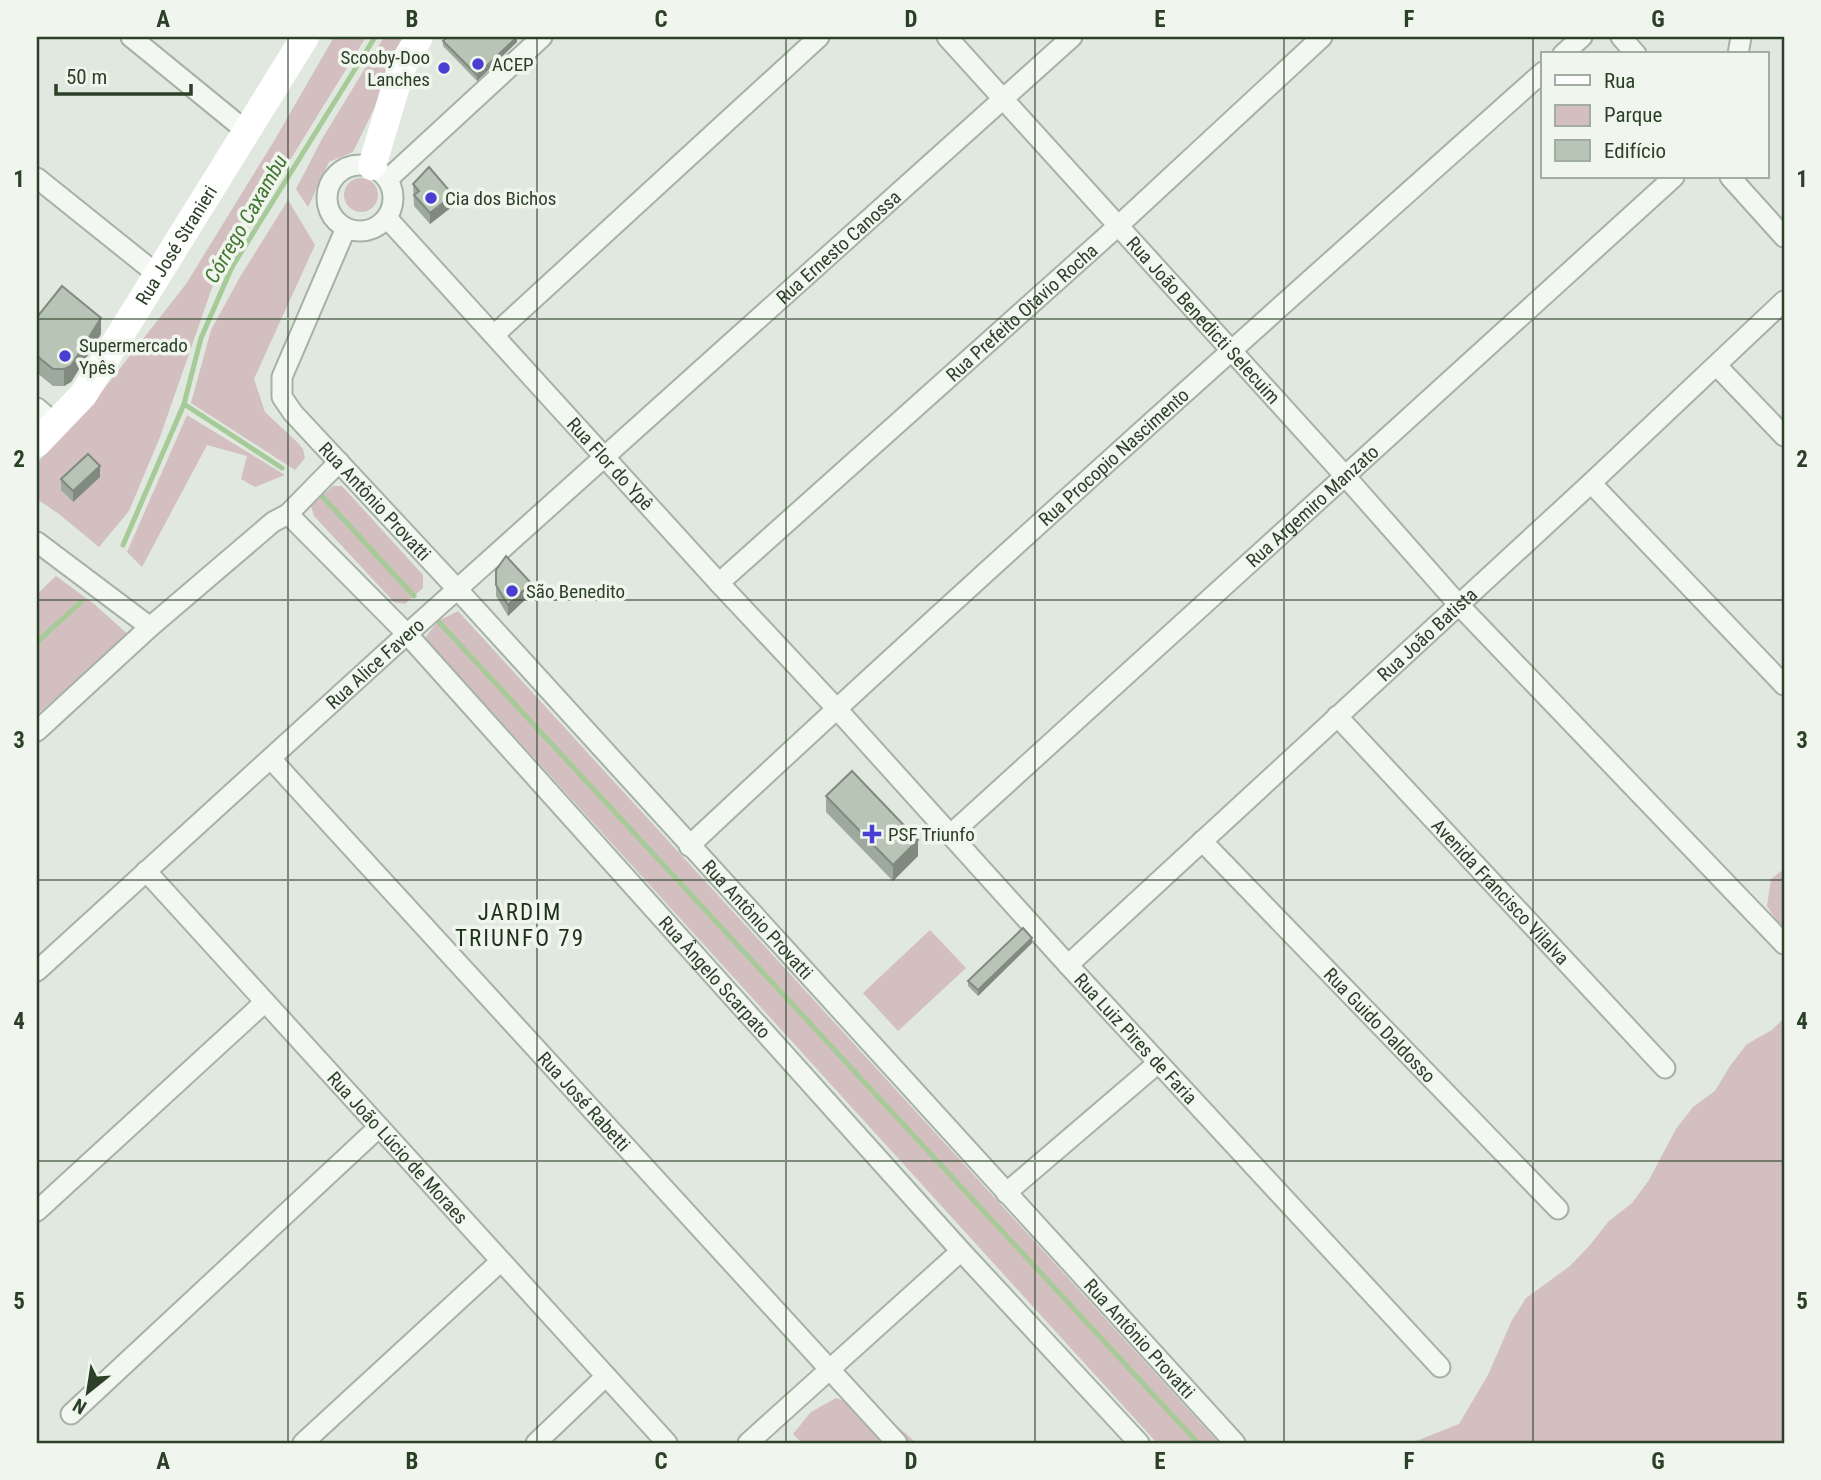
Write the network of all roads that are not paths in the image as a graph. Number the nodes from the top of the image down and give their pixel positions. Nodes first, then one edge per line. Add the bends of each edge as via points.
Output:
1 (131, 37) edge
2 (305, 37) edge
3 (419, 37) edge
4 (542, 37) edge
5 (819, 37) edge
6 (947, 37) edge
7 (1072, 37) edge
8 (1322, 37) edge
9 (1582, 37) edge
10 (1621, 37) edge
11 (1565, 52) edge
12 (1634, 52) edge
13 (1541, 74) edge
14 (1003, 99) junction
15 (246, 131) junction
16 (380, 173) junction
17 (37, 178) edge
18 (1673, 178) edge
19 (1731, 178) edge
20 (387, 218) junction
21 (1118, 226) junction
22 (346, 228) junction
23 (1784, 237) edge
24 (158, 275) junction
25 (1784, 301) edge
26 (494, 335) junction
27 (1230, 351) junction
28 (1717, 366) junction
29 (43, 425) edge
30 (1784, 436) edge
31 (604, 457) junction
32 (339, 462) junction
33 (1346, 477) junction
34 (1591, 483) junction
35 (288, 514) junction
36 (37, 542) edge
37 (719, 583) junction
38 (458, 590) junction
39 (1458, 604) junction
40 (150, 627) junction
41 (407, 634) junction
42 (1784, 685) edge
43 (836, 708) junction
44 (1337, 716) junction
45 (37, 731) edge
46 (271, 759) junction
47 (951, 834) junction
48 (1202, 841) junction
49 (689, 846) junction
50 (146, 872) junction
51 (1784, 944) edge
52 (1068, 965) junction
53 (37, 971) edge
54 (265, 1002) junction
55 (1158, 1063) junction
56 (1665, 1068) dead end
57 (379, 1127) junction
58 (1006, 1193) junction
59 (1558, 1209) dead end
60 (37, 1211) edge
61 (961, 1251) junction
62 (501, 1261) junction
63 (1440, 1367) dead end
64 (829, 1371) junction
65 (606, 1376) junction
66 (71, 1414) dead end
67 (650, 1434) edge
68 (303, 1443) edge
69 (536, 1443) edge
70 (667, 1443) edge
71 (748, 1443) edge
72 (897, 1443) edge
73 (1139, 1443) edge
74 (1235, 1443) edge

1 - 15 street
2 - 15 street, Rua José Stranieri
3 - 16 street via 401,69
4 - 16 street
5 - 26 street
6 - 14 street, Rua João Benedicti Selecuim
7 - 14 street, Rua Ernesto Canossa
8 - 21 street, Rua Prefeito Otavio Rocha
9 - 11 street
10 - 12 street
13 - 27 street, Rua Procopio Nascimento
14 - 21 street, Rua João Benedicti Selecuim
14 - 31 street, Rua Ernesto Canossa
15 - 24 street, Rua José Stranieri
16 - 20 street via 394,199
16 - 22 street via 352,165 329,184 326,194 331,214
17 - 24 street
18 - 33 street, Rua Argemiro Manzato
19 - 23 street
20 - 22 street via 373,229
20 - 26 street, Rua Flor do Ypê
21 - 27 street, Rua João Benedicti Selecuim
21 - 37 street, Rua Prefeito Otavio Rocha
22 - 32 street, Rua Antônio Provatti via 282,377 282,397
24 - 29 street, Rua José Stranieri via 83,396
25 - 28 street, Rua João Batista
26 - 31 street, Rua Flor do Ypê
27 - 33 street, Rua João Benedicti Selecuim
27 - 43 street, Rua Procopio Nascimento
28 - 30 street
28 - 34 street, Rua João Batista
31 - 37 street, Rua Flor do Ypê
31 - 38 street, Rua Alice Favero
32 - 35 street
32 - 38 street, Rua Antônio Provatti
33 - 39 street, Rua João Benedicti Selecuim
33 - 47 street, Rua Argemiro Manzato
34 - 39 street, Rua João Batista
34 - 42 street
35 - 40 street
35 - 41 street, Rua Ângelo Scarpato
36 - 40 street
37 - 43 street, Rua Flor do Ypê
38 - 41 street, Rua Alice Favero
38 - 49 street, Rua Antônio Provatti
39 - 44 street, Rua João Batista
39 - 51 street, Rua João Benedicti Selecuim
40 - 45 street
41 - 46 street, Rua Alice Favero
41 - 61 street, Rua Ângelo Scarpato
43 - 47 street, Rua Luiz Pires de Faria
43 - 49 street, Rua Procopio Nascimento
44 - 48 street, Rua João Batista
44 - 56 street, Avenida Francisco Vilalva
46 - 50 street, Rua Alice Favero
46 - 64 street, Rua José Rabetti
47 - 52 street, Rua Luiz Pires de Faria
48 - 52 street, Rua João Batista
48 - 59 street, Rua Guido Daldosso
49 - 58 street, Rua Antônio Provatti
50 - 53 street, Rua Alice Favero
50 - 54 street, Rua João Lúcio de Moraes
52 - 55 street, Rua Luiz Pires de Faria
54 - 57 street, Rua João Lúcio de Moraes
54 - 60 street
55 - 58 street
55 - 63 street, Rua Luiz Pires de Faria
57 - 62 street, Rua João Lúcio de Moraes
57 - 66 street
58 - 74 street, Rua Antônio Provatti
61 - 64 street
61 - 73 street, Rua Ângelo Scarpato
62 - 65 street, Rua João Lúcio de Moraes
62 - 68 street
64 - 71 street
64 - 72 street, Rua José Rabetti
65 - 67 street, Rua João Lúcio de Moraes
65 - 69 street
67 - 70 street, Rua João Lúcio de Moraes

